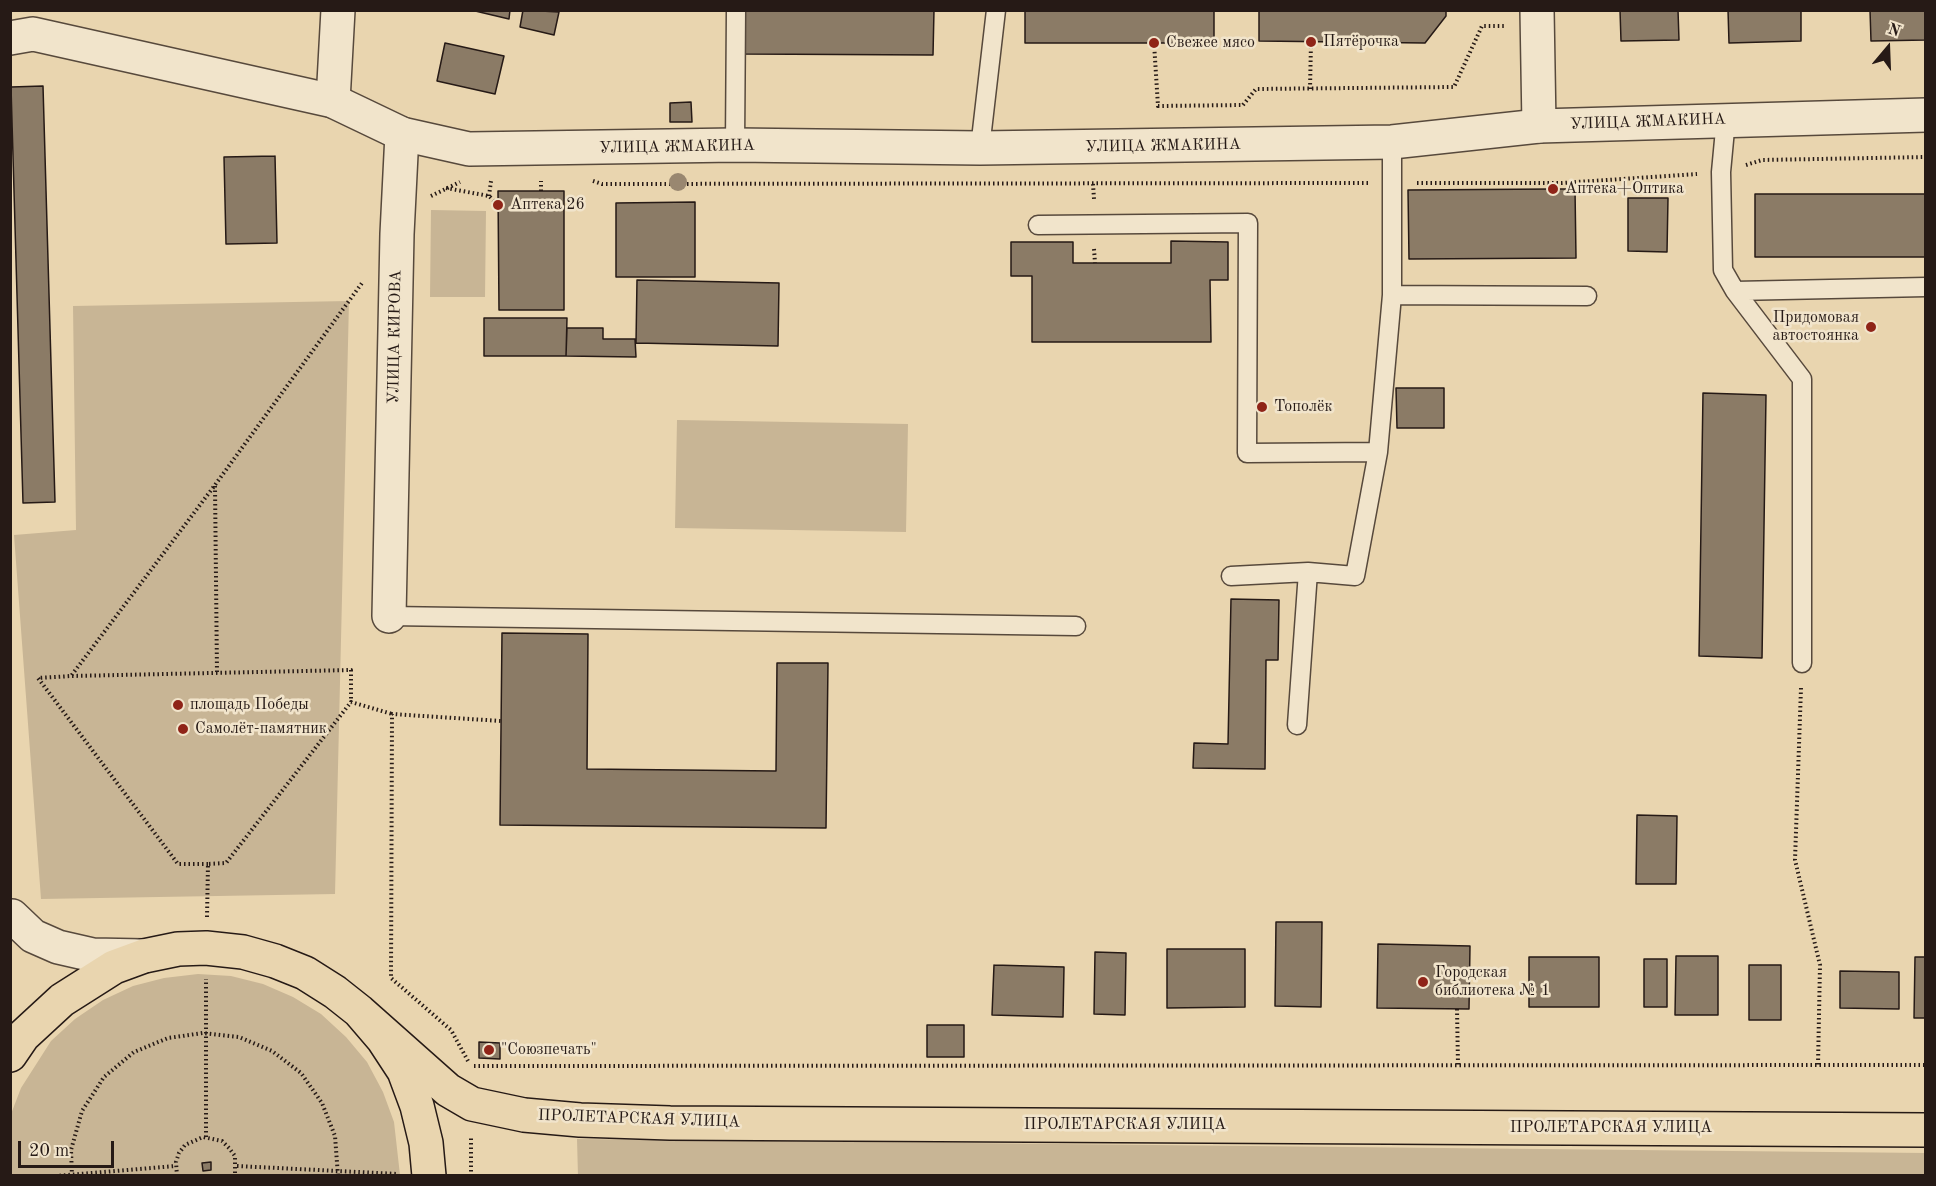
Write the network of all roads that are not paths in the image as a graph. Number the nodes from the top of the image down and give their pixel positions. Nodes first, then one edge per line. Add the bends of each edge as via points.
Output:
1 (338, 10) edge
2 (736, 10) edge
3 (996, 10) edge
4 (1537, 18) edge
5 (10, 38) edge
6 (333, 101) junction
7 (1926, 115) edge
8 (1726, 119) junction
9 (1539, 126) junction
10 (402, 134) junction
11 (1392, 142) junction
12 (735, 145) junction
13 (980, 148) junction
14 (1038, 225) dead end
15 (1926, 287) edge
16 (1735, 291) junction
17 (1392, 295) junction
18 (1587, 296) dead end
19 (1378, 452) junction
20 (1308, 572) junction
21 (1231, 576) dead end
22 (389, 616) joint
23 (1076, 626) dead end
24 (1802, 663) road end
25 (1297, 725) dead end
26 (11, 914) edge
27 (144, 956) junction
28 (359, 1011) junction
29 (10, 1054) edge
30 (1926, 1130) edge
31 (429, 1176) edge

1 - 6 street
2 - 12 lane
3 - 13 lane
4 - 9 street
5 - 6 street via 33,34
6 - 10 street
7 - 8 street, УЛИЦА ЖМАКИНА
8 - 9 street, УЛИЦА ЖМАКИНА
8 - 16 lane via 1723,270
9 - 11 street, УЛИЦА ЖМАКИНА
10 - 12 street, УЛИЦА ЖМАКИНА via 469,149
10 - 22 street, УЛИЦА КИРОВА
11 - 13 street, УЛИЦА ЖМАКИНА
11 - 17 lane
12 - 13 street, УЛИЦА ЖМАКИНА
14 - 19 lane via 1248,223 1246,453
15 - 16 lane
16 - 24 lane via 1802,379
17 - 18 lane
17 - 19 lane
19 - 20 lane via 1355,576
20 - 21 lane
20 - 25 lane
22 - 23 lane
26 - 27 street via 33,936 58,947 93,955
27 - 28 main road via 178,949 243,952 305,973
27 - 29 main road via 114,967 62,1000 23,1036
28 - 30 main road, ПРОЛЕТАРСКАЯ УЛИЦА via 448,1090 472,1104 524,1115 670,1123
28 - 31 main road via 404,1071 426,1143

